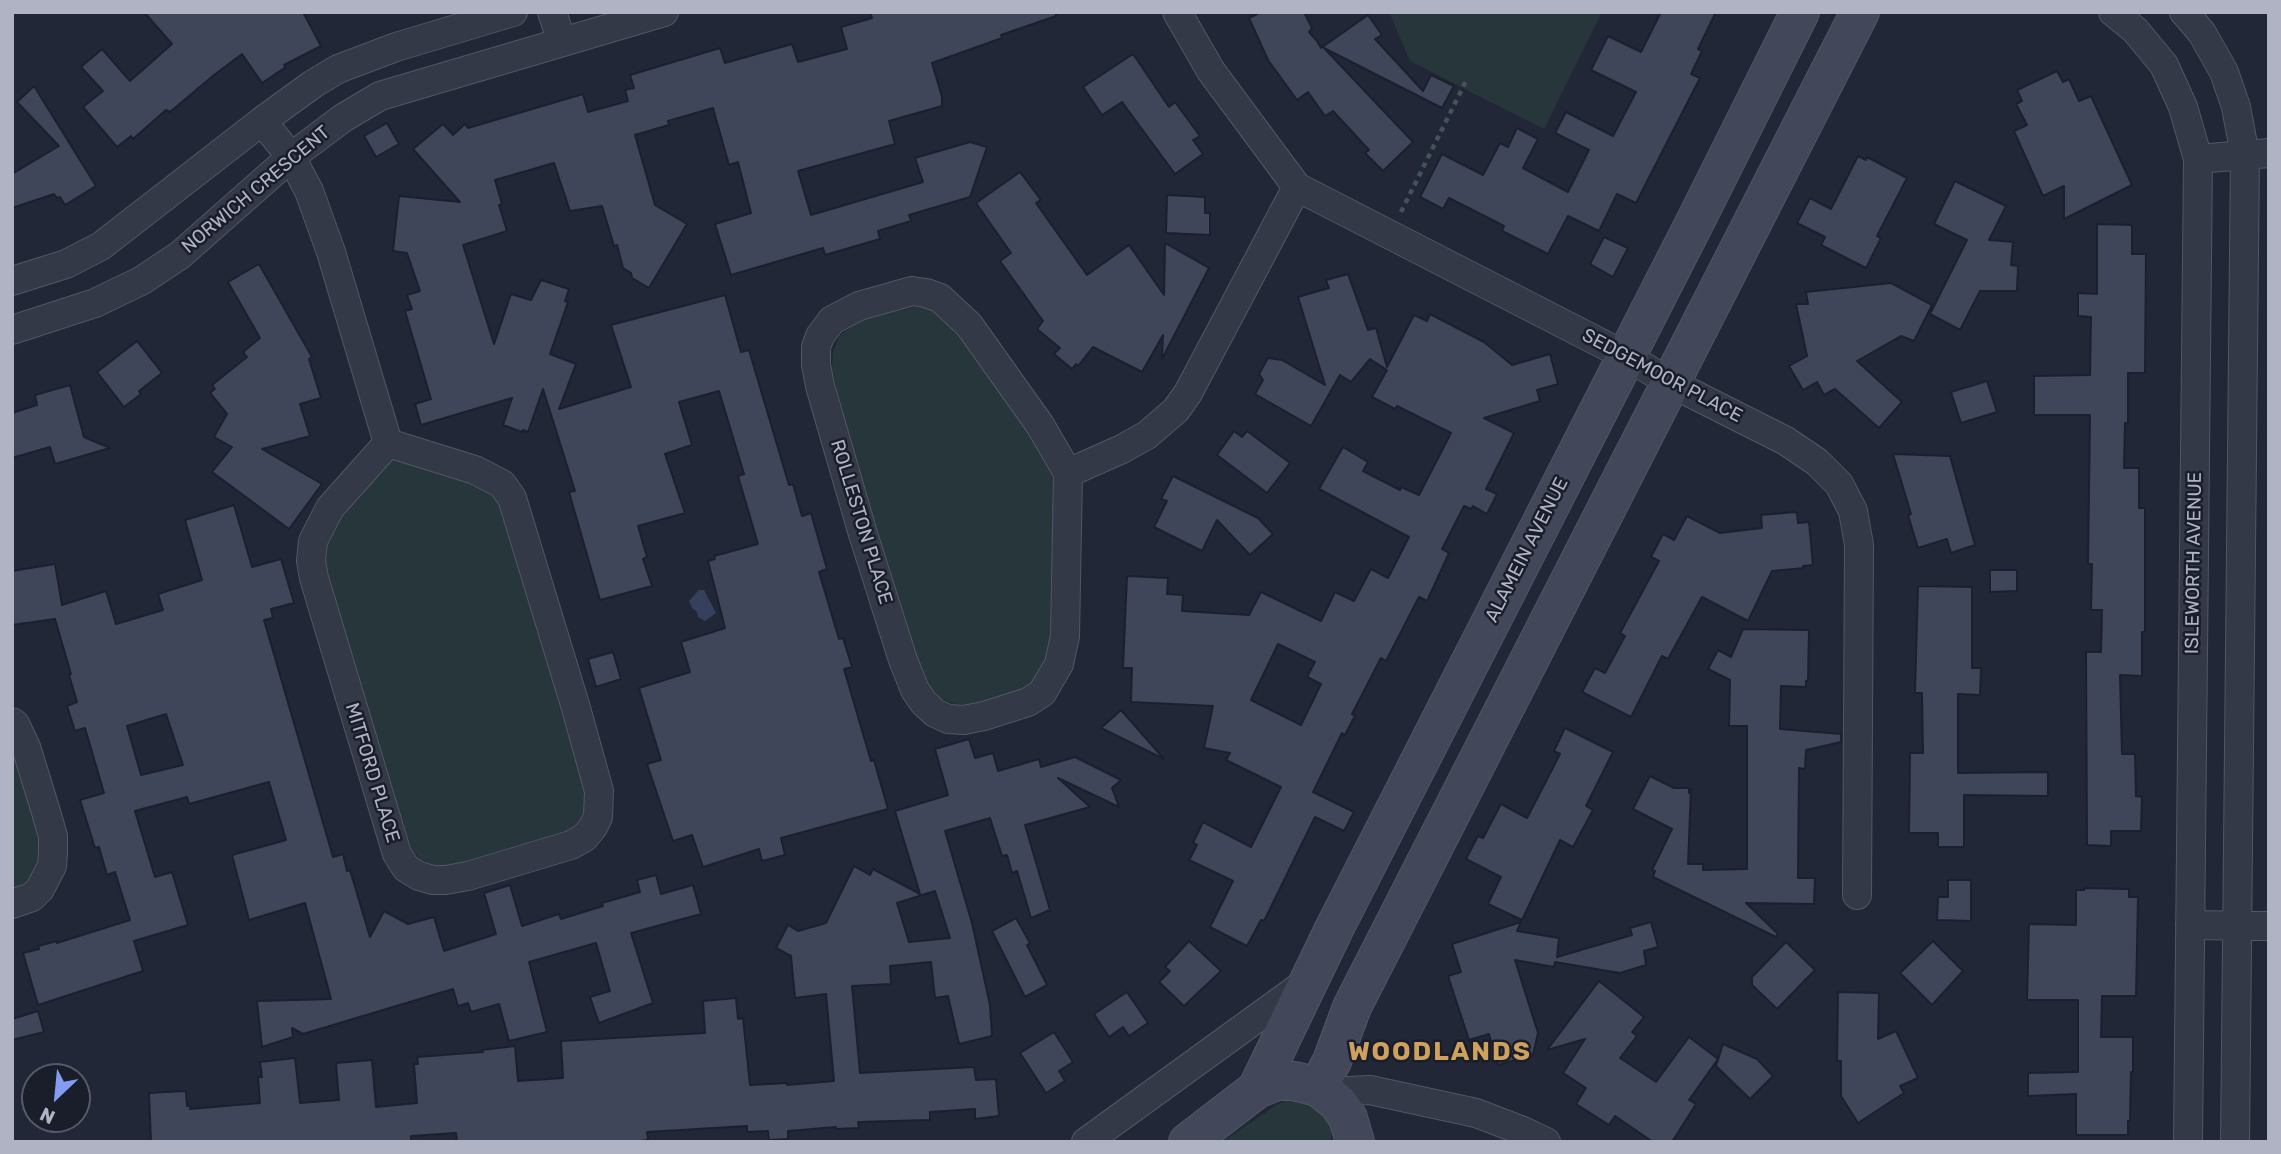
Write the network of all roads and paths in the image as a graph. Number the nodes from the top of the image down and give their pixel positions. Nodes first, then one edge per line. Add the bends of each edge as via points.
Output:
1 (513, 12) edge
2 (552, 12) edge
3 (664, 12) edge
4 (1177, 12) edge
5 (1800, 12) edge
6 (1860, 12) edge
7 (2113, 12) edge
8 (2184, 12) edge
9 (562, 42) junction
10 (1465, 81) dead end
11 (262, 121) junction
12 (2257, 154) edge
13 (291, 157) junction
14 (2198, 159) junction
15 (1297, 187) junction
16 (1390, 235) junction
17 (12, 281) edge
18 (12, 330) edge
19 (1626, 356) junction
20 (1671, 383) junction
21 (388, 443) junction
22 (1068, 473) junction
23 (12, 722) edge
24 (1368, 862) junction
25 (1413, 887) junction
26 (1857, 895) dead end
27 (12, 904) edge
28 (2190, 925) junction
29 (2238, 925) junction
30 (2269, 926) edge
31 (1309, 981) junction
32 (1257, 1089) junction
33 (1322, 1089) junction
34 (1086, 1142) edge
35 (1188, 1142) edge
36 (1355, 1142) edge
37 (1546, 1142) edge
38 (2188, 1142) edge
39 (2235, 1142) edge

1 - 11 street via 338,69
2 - 9 street
3 - 9 street, NORWICH CRESCENT
4 - 15 street, SEDGEMOOR PLACE via 1211,71
5 - 19 street, ALAMEIN AVENUE
6 - 20 street
7 - 14 street, ISLEWORTH AVENUE via 2164,65 2183,107
8 - 12 street via 2224,72
9 - 13 street, NORWICH CRESCENT via 380,96
10 - 16 path
11 - 13 street
11 - 17 street via 102,246 66,264
12 - 14 street
12 - 29 street
13 - 18 street, NORWICH CRESCENT via 180,255 141,281 95,303
13 - 21 street via 331,252
14 - 28 street, ISLEWORTH AVENUE
15 - 16 street, SEDGEMOOR PLACE
15 - 22 street via 1176,410 1147,435
16 - 19 street, SEDGEMOOR PLACE
19 - 20 street, SEDGEMOOR PLACE
19 - 24 street, ALAMEIN AVENUE
20 - 25 street
20 - 26 street, SEDGEMOOR PLACE via 1817,461 1839,484 1853,511 1859,545
21 - 21 street, MITFORD PLACE via 475,470 502,484 512,498 599,791 593,827 571,845 446,880 419,876 406,868 397,854 311,561 313,541 330,508
22 - 22 street, ROLLESTON PLACE via 1065,636 1053,677 1042,693 1028,702 964,720 935,713 915,690 903,660 820,386 816,347 824,328 845,312 901,294 926,293 940,298 969,325 991,355
23 - 27 street via 26,747 53,835 48,877 32,897
24 - 25 street
24 - 31 street, ALAMEIN AVENUE
25 - 33 street via 1352,1007
28 - 29 street
28 - 38 street, ISLEWORTH AVENUE
29 - 30 street
29 - 39 street
31 - 32 street, ALAMEIN AVENUE
31 - 34 street
32 - 33 street via 1277,1081
32 - 35 street
33 - 36 street via 1348,1118
33 - 37 street via 1370,1090 1476,1113

